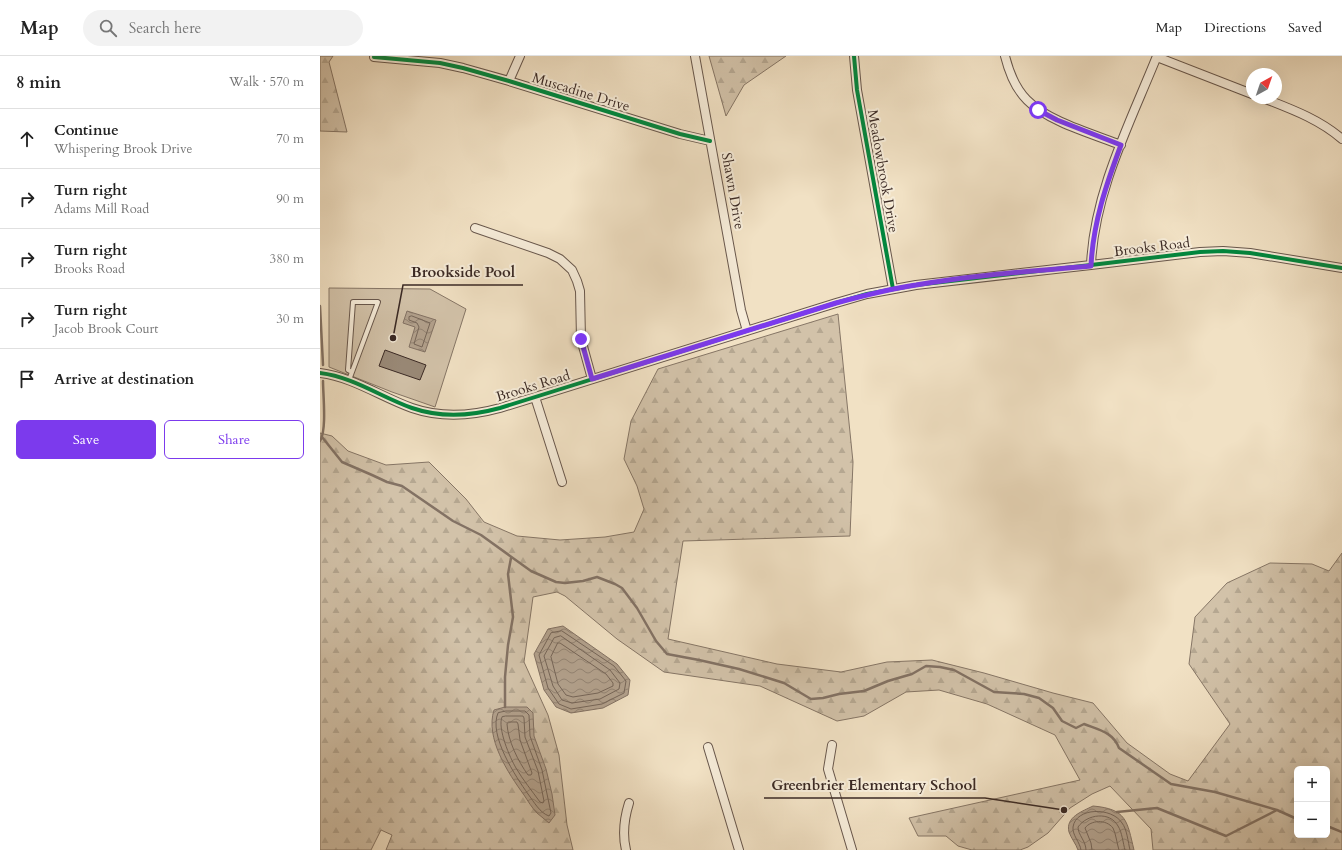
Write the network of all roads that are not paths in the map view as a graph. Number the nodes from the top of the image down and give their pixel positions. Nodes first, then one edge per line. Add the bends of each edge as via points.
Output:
1 (520, 56) edge
2 (695, 56) edge
3 (854, 56) edge
4 (1005, 56) edge
5 (1157, 56) edge
6 (374, 57) edge
7 (509, 81) junction
8 (1246, 92) edge
9 (1277, 104) edge
10 (1342, 139) edge
11 (710, 142) junction
12 (1121, 145) junction
13 (475, 228) dead end
14 (1091, 266) junction
15 (1342, 268) edge
16 (893, 289) junction
17 (747, 331) junction
18 (352, 372) junction
19 (320, 373) edge
20 (592, 379) junction
21 (349, 380) junction
22 (535, 397) junction
23 (562, 482) dead end
24 (832, 745) dead end
25 (708, 747) dead end
26 (629, 803) dead end
27 (626, 850) edge
28 (739, 850) edge
29 (852, 850) edge

1 - 7 street
2 - 11 street, Shawn Drive
3 - 16 street, Meadowbrook Drive via 857,90
4 - 12 street via 1018,88 1038,110
5 - 8 street
5 - 12 street
6 - 7 street, Muscadine Drive via 440,63
7 - 11 street, Muscadine Drive
9 - 10 street via 1322,124
11 - 17 street, Shawn Drive
12 - 14 street via 1101,202 1092,246
13 - 20 street via 548,253 560,259 572,270 580,291 581,339
14 - 15 street, Brooks Road via 1223,251
14 - 16 street, Brooks Road via 952,280
16 - 17 street, Brooks Road via 836,303
17 - 20 street, Brooks Road
18 - 18 lane via 355,365 378,302 352,302 348,370
18 - 21 lane
19 - 21 street, Brooks Road
20 - 22 street, Brooks Road
21 - 22 street, Brooks Road via 411,408 442,414 482,413
22 - 23 street
24 - 29 street via 828,769
25 - 28 street
26 - 27 street via 624,819

